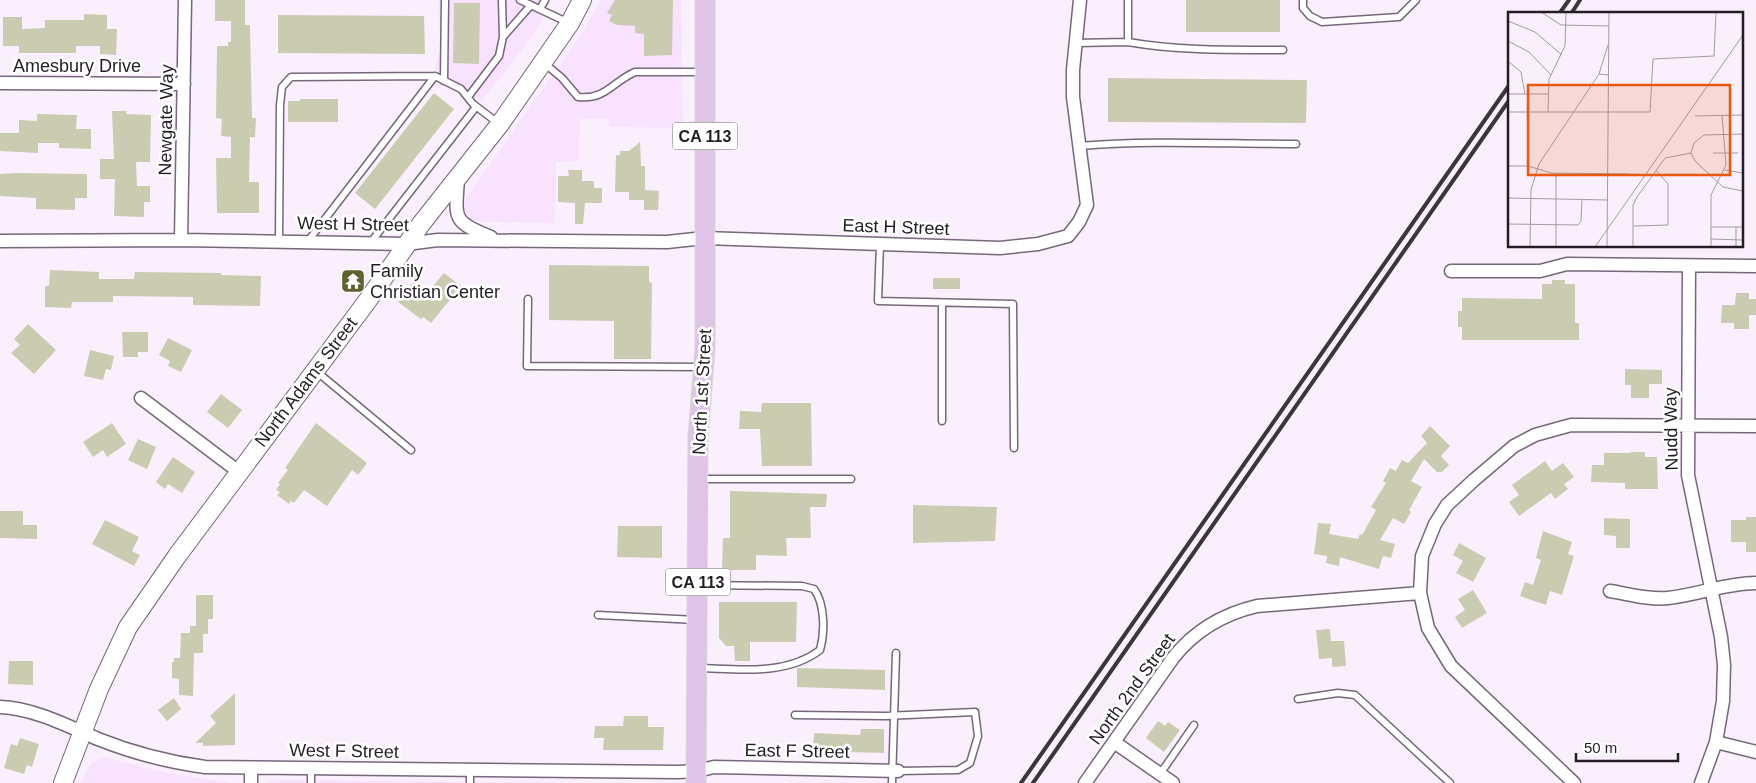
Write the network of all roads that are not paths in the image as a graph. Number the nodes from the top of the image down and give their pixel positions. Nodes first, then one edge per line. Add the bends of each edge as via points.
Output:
1 (185, 0) edge
2 (445, 0) edge
3 (502, 0) edge
4 (520, 0) edge
5 (545, 0) edge
6 (582, 0) edge
7 (705, 0) edge
8 (1080, 0) edge
9 (1128, 0) edge
10 (1303, 0) edge
11 (1416, 0) edge
12 (531, 5) junction
13 (540, 9) junction
14 (570, 23) junction
15 (502, 37) junction
16 (1128, 42) junction
17 (1076, 43) junction
18 (1283, 50) dead end
19 (544, 62) junction
20 (705, 72) junction
21 (435, 76) junction
22 (444, 81) junction
23 (0, 83) edge
24 (184, 84) junction
25 (468, 97) junction
26 (476, 107) junction
27 (500, 124) junction
28 (1296, 144) dead end
29 (1079, 146) junction
30 (458, 175) junction
31 (704, 238) junction
32 (181, 240) junction
33 (498, 240) junction
34 (0, 241) edge
35 (279, 241) junction
36 (308, 242) junction
37 (370, 243) junction
38 (406, 244) junction
39 (880, 244) junction
40 (1689, 266) junction
41 (1756, 266) edge
42 (1451, 271) dead end
43 (528, 298) dead end
44 (942, 303) junction
45 (703, 367) junction
46 (315, 370) junction
47 (142, 398) dead end
48 (942, 421) dead end
49 (1688, 425) junction
50 (1756, 426) edge
51 (1014, 448) dead end
52 (411, 450) dead end
53 (239, 472) junction
54 (698, 479) junction
55 (851, 479) dead end
56 (1756, 583) edge
57 (698, 585) junction
58 (1711, 590) junction
59 (1610, 591) dead end
60 (1420, 593) junction
61 (598, 615) dead end
62 (697, 620) junction
63 (896, 653) dead end
64 (697, 668) junction
65 (1298, 699) dead end
66 (0, 706) edge
67 (894, 714) junction
68 (796, 715) dead end
69 (1194, 725) dead end
70 (81, 731) junction
71 (1114, 742) junction
72 (1716, 742) junction
73 (1756, 752) edge
74 (251, 768) junction
75 (311, 768) junction
76 (894, 775) edge
77 (470, 777) edge
78 (697, 777) edge
79 (1159, 778) edge
80 (63, 783) edge
81 (251, 783) edge
82 (311, 783) edge
83 (1085, 783) edge
84 (1173, 783) edge
85 (1450, 783) edge
86 (1574, 783) edge
87 (1701, 783) edge

1 - 24 street, Newgate Way
2 - 22 lane
3 - 15 lane
4 - 12 lane
5 - 13 lane
6 - 14 street, North Adams Street
7 - 20 main road, North 1st Street / CA 113
8 - 17 street
9 - 16 lane
10 - 11 lane via 1303,8 1322,22 1399,17
12 - 13 lane
12 - 15 lane
13 - 14 lane
14 - 19 street, North Adams Street
15 - 25 lane via 499,56
16 - 17 lane
16 - 18 lane via 1206,50
17 - 29 street via 1073,97
19 - 20 lane via 578,97 591,98 635,72
19 - 27 street, North Adams Street
20 - 31 main road, North 1st Street / CA 113
21 - 22 lane
21 - 35 lane via 291,77 282,88 280,105
21 - 36 lane
22 - 25 lane via 461,89
23 - 24 street, Amesbury Drive
24 - 32 street, Newgate Way
25 - 26 lane
26 - 27 lane
26 - 37 lane
27 - 30 street, North Adams Street
28 - 29 lane via 1136,142
29 - 39 street, East H Street via 1087,206 1068,236 1038,244 1000,248
30 - 33 street via 458,216 466,227
30 - 38 street, North Adams Street
31 - 33 street, West H Street via 667,242
31 - 39 street, East H Street
31 - 45 main road, North 1st Street / CA 113
32 - 34 street, West H Street
32 - 35 street, West H Street
33 - 38 street, West H Street via 438,240
35 - 36 street, West H Street
36 - 37 street, West H Street
37 - 38 street, West H Street
38 - 46 street, North Adams Street
39 - 44 lane via 878,302
40 - 41 street
40 - 42 street via 1567,264 1540,271
40 - 49 street, Nudd Way
43 - 45 lane via 527,366
44 - 48 lane
44 - 51 lane via 1014,304
45 - 54 main road, North 1st Street / CA 113
46 - 52 lane
46 - 53 street, North Adams Street
47 - 53 street
49 - 50 street
49 - 58 street, Nudd Way via 1689,482
49 - 60 street via 1571,425 1535,435 1514,446 1448,505 1435,524 1422,556
53 - 70 street, North Adams Street via 128,627
54 - 55 lane
54 - 57 main road, North 1st Street / CA 113
56 - 58 street
57 - 62 main road, North 1st Street / CA 113
57 - 64 lane via 802,586 814,589 822,604 822,643 820,650 798,663 756,670
58 - 59 street via 1666,598
58 - 72 street, Nudd Way via 1724,665 1723,701
60 - 71 street, North 2nd Street via 1257,606 1224,616 1197,632 1180,649
60 - 86 street via 1428,628 1451,666
61 - 62 lane
62 - 64 main road, North 1st Street / CA 113
63 - 67 lane
64 - 78 main road, North 1st Street / CA 113
65 - 85 lane via 1338,693 1355,695
66 - 70 street, West F Street
67 - 68 lane
67 - 76 lane
67 - 76 lane via 975,712 978,736 970,763 958,770
69 - 79 lane
70 - 74 street, West F Street via 170,762
70 - 80 street, North Adams Street
71 - 79 street
71 - 83 street, North 2nd Street
72 - 73 street
72 - 87 street, Nudd Way
74 - 75 street, West F Street
74 - 81 street
75 - 77 street, West F Street
75 - 82 lane
76 - 78 street, East F Street via 714,767
77 - 78 street, West F Street
79 - 84 street

